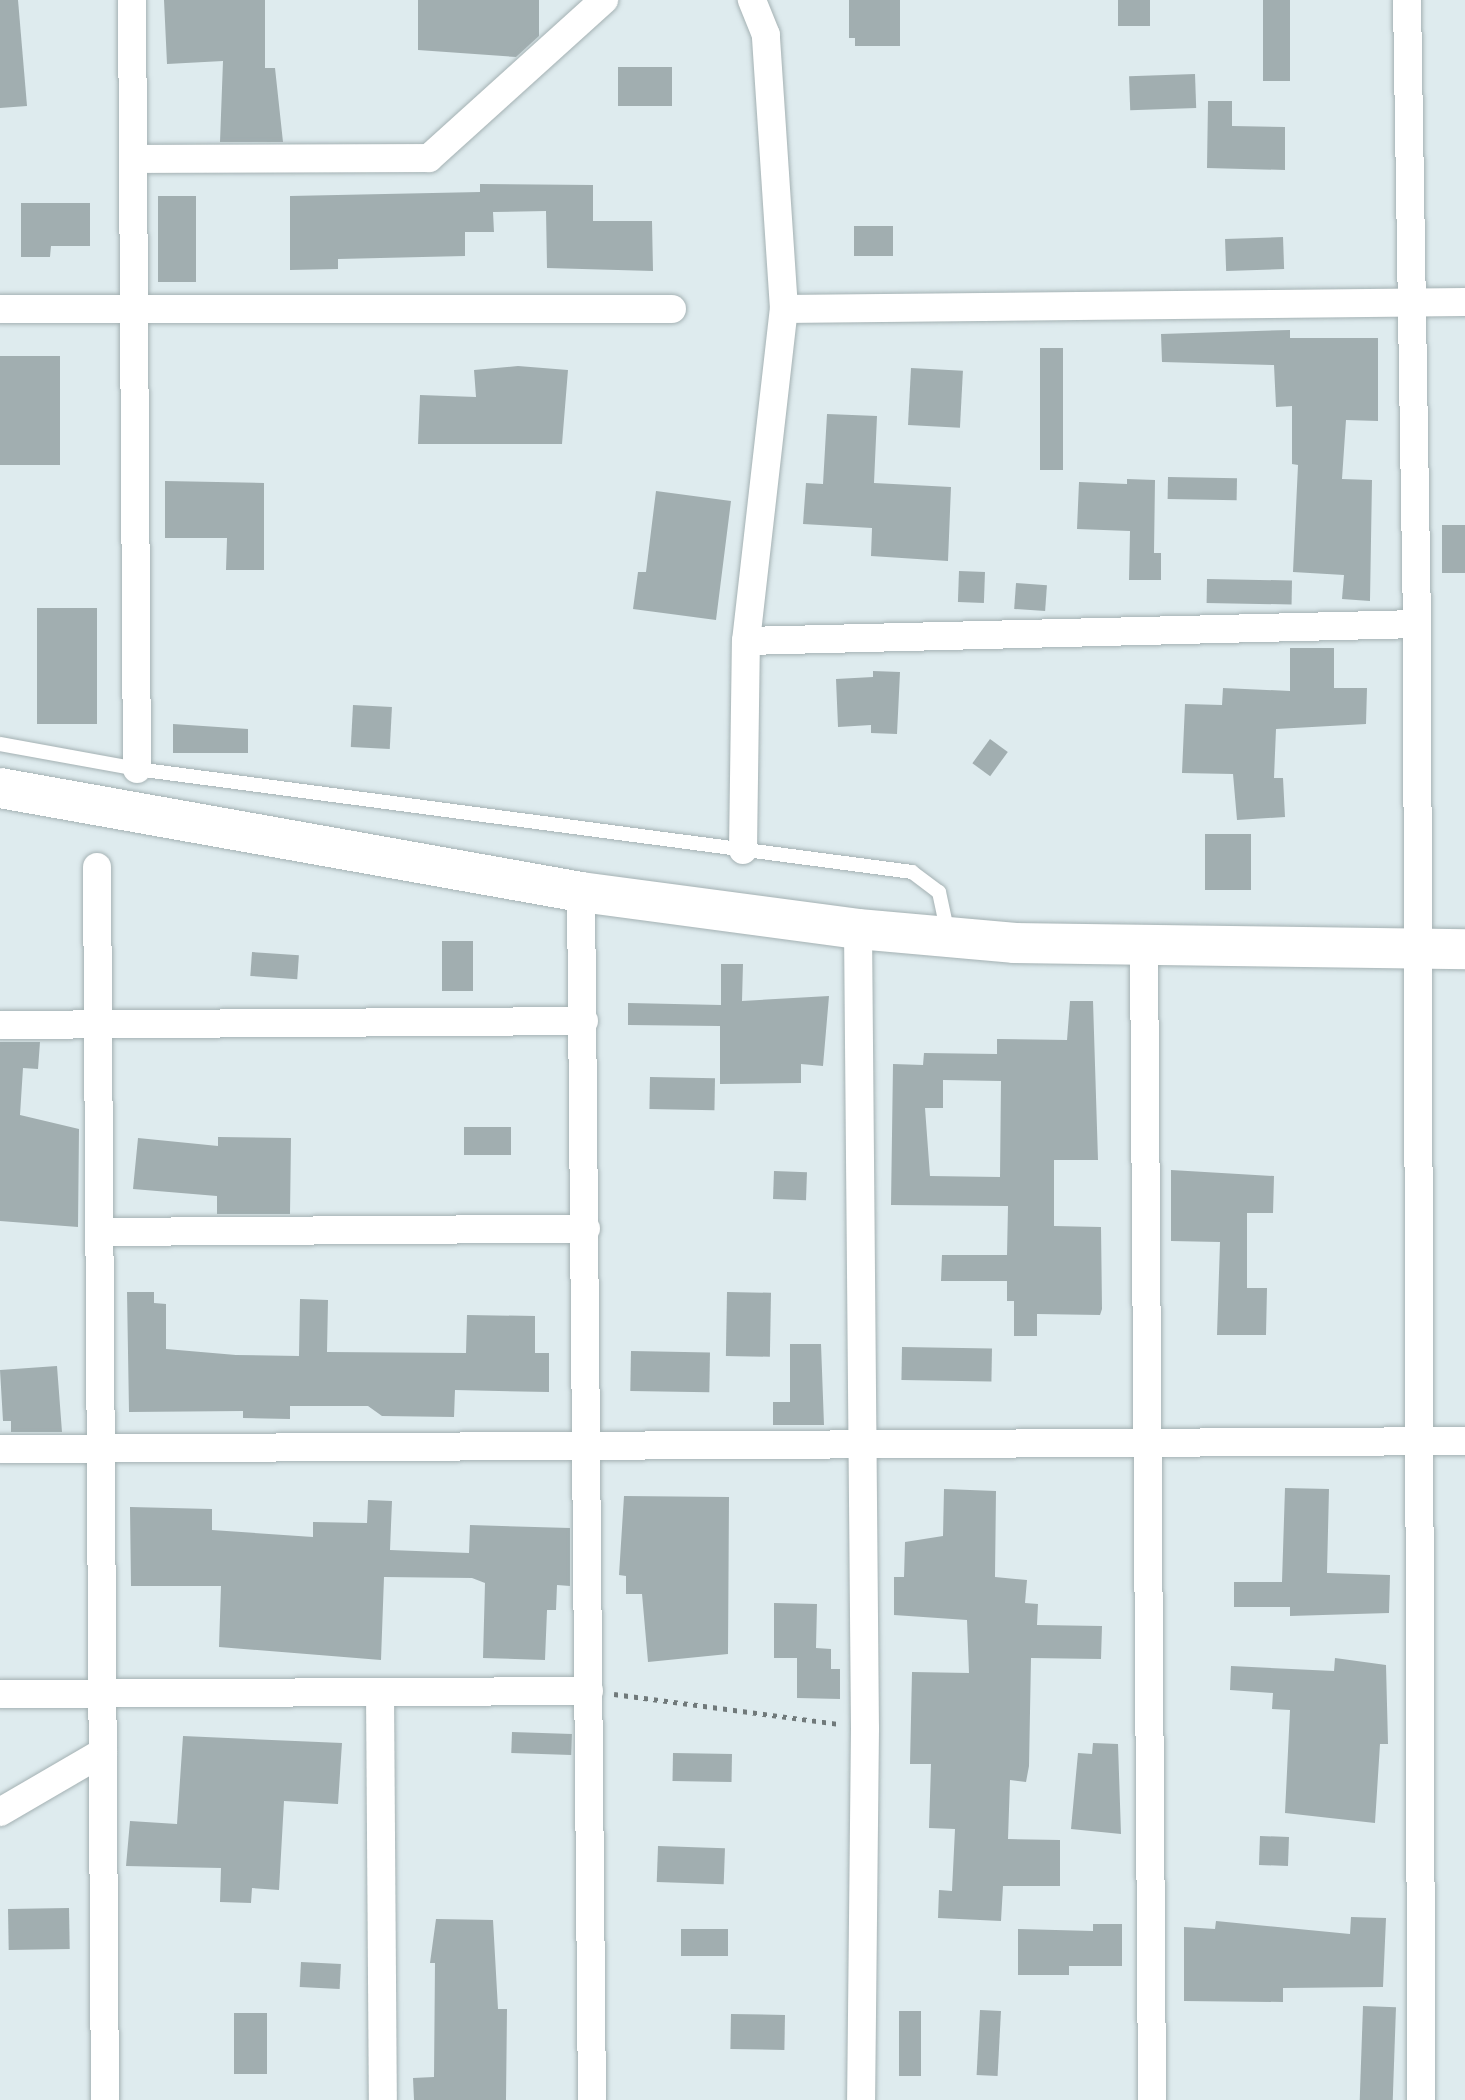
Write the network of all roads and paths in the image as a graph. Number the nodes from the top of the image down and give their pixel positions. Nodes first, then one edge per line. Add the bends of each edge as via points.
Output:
1 (132, 0) edge
2 (604, 0) edge
3 (752, 0) edge
4 (1407, 0) edge
5 (133, 159) junction
6 (1409, 302) junction
7 (1465, 302) edge
8 (0, 309) edge
9 (134, 309) junction
10 (672, 309) dead end
11 (784, 309) junction
12 (1417, 624) junction
13 (746, 641) junction
14 (0, 744) edge
15 (137, 769) junction
16 (0, 788) edge
17 (743, 850) junction
18 (97, 867) dead end
19 (581, 892) junction
20 (858, 929) junction
21 (949, 939) junction
22 (1144, 946) junction
23 (1414, 948) junction
24 (1465, 949) edge
25 (584, 1021) junction
26 (98, 1024) junction
27 (0, 1025) edge
28 (586, 1229) junction
29 (100, 1232) junction
30 (1417, 1441) junction
31 (1465, 1441) edge
32 (1148, 1443) junction
33 (587, 1446) junction
34 (860, 1446) junction
35 (101, 1448) junction
36 (0, 1449) edge
37 (589, 1691) junction
38 (380, 1692) junction
39 (0, 1694) edge
40 (102, 1694) junction
41 (865, 1728) junction
42 (103, 1752) junction
43 (0, 1812) edge
44 (105, 2100) edge
45 (383, 2100) edge
46 (592, 2100) edge
47 (861, 2100) edge
48 (1152, 2100) edge
49 (1421, 2100) edge

1 - 5 street
2 - 5 street via 429,158
3 - 11 street via 766,35
4 - 6 street
5 - 9 street
6 - 7 street
6 - 11 street
6 - 12 street
8 - 9 street
9 - 10 street
9 - 15 street
11 - 13 street
12 - 13 street
12 - 23 street
13 - 17 street
14 - 15 lane
15 - 17 lane
16 - 19 main road
17 - 21 lane via 912,872 939,892
18 - 26 street
19 - 20 main road
19 - 25 street
20 - 21 main road
20 - 34 street
21 - 22 main road
22 - 23 main road
22 - 32 street
23 - 24 main road
23 - 30 street
25 - 26 street
25 - 28 street
26 - 27 street
26 - 29 street
28 - 29 street
28 - 33 street
29 - 35 street
30 - 31 street
30 - 32 street
30 - 49 street
32 - 34 street
32 - 48 street
33 - 34 street
33 - 35 street
33 - 37 street
34 - 41 street
35 - 36 street
35 - 40 street
37 - 38 street
37 - 41 path
37 - 46 street
38 - 40 street
38 - 45 street
39 - 40 street
40 - 42 street
41 - 47 street
42 - 43 street
42 - 44 street

